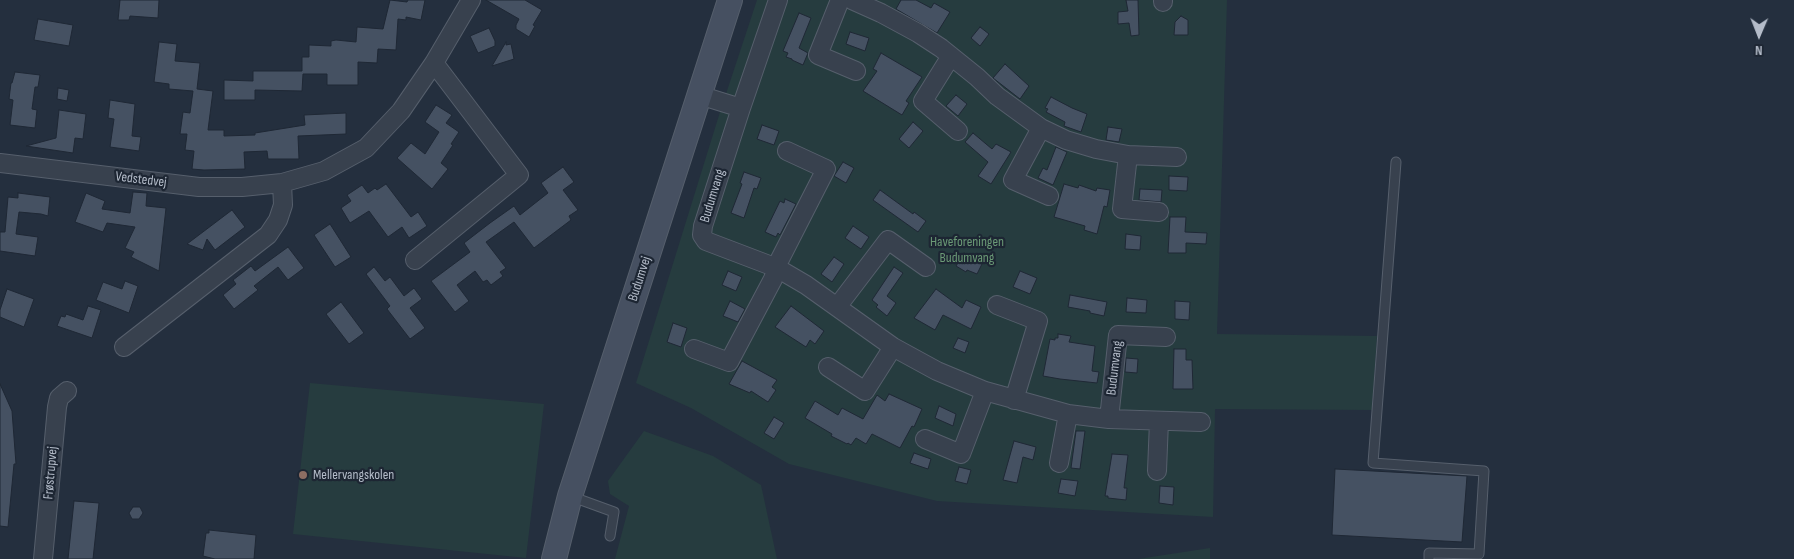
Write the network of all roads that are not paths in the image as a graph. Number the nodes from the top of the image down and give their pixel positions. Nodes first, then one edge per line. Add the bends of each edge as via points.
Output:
1 (471, 0) edge
2 (730, 0) edge
3 (778, 0) edge
4 (840, 0) edge
5 (852, 0) edge
6 (951, 56) junction
7 (434, 63) junction
8 (856, 71) dead end
9 (699, 95) junction
10 (741, 108) junction
11 (1041, 128) junction
12 (958, 131) dead end
13 (787, 151) dead end
14 (1128, 155) junction
15 (1177, 157) dead end
16 (0, 162) edge
17 (1396, 162) dead end
18 (282, 183) junction
19 (1049, 196) dead end
20 (1159, 212) dead end
21 (415, 260) dead end
22 (926, 267) dead end
23 (776, 268) junction
24 (997, 305) dead end
25 (837, 307) junction
26 (1166, 337) dead end
27 (124, 347) dead end
28 (893, 347) junction
29 (694, 349) dead end
30 (828, 367) dead end
31 (67, 390) dead end
32 (985, 391) junction
33 (1014, 400) junction
34 (1068, 414) junction
35 (1109, 419) junction
36 (1159, 421) junction
37 (1201, 422) dead end
38 (925, 439) dead end
39 (1059, 463) dead end
40 (1157, 471) dead end
41 (570, 496) junction
42 (610, 536) dead end
43 (43, 559) edge
44 (554, 559) edge
45 (1429, 559) edge

1 - 7 street, Vedstedvej
2 - 9 street, Budumvej
3 - 10 street, Budumvang
4 - 8 street via 818,54
5 - 6 street via 918,33
6 - 11 street
6 - 12 street via 923,101
7 - 18 street, Vedstedvej via 401,111 366,148 324,171
7 - 21 street via 520,175
9 - 10 street
9 - 41 street, Budumvej
10 - 23 street, Budumvang via 702,226 702,235 714,246
11 - 14 street via 1066,140
11 - 19 street via 1013,180
13 - 23 street via 826,169
14 - 15 street
14 - 20 street via 1122,209
16 - 18 street, Vedstedvej via 199,187 242,188
17 - 45 lane via 1373,463 1484,472 1479,554 1429,553
18 - 27 street via 283,205 268,235
22 - 25 street via 888,240
23 - 25 street, Budumvang
23 - 29 street via 729,362
24 - 33 street via 1038,321
25 - 28 street, Budumvang
26 - 35 street, Budumvang via 1118,335
28 - 30 street via 865,391
28 - 32 street, Budumvang via 937,371
31 - 43 street, Frøstrupvej via 59,398 57,407
32 - 33 street, Budumvang
32 - 38 street via 961,454
33 - 34 street, Budumvang
34 - 35 street, Budumvang
34 - 39 street
35 - 36 street, Budumvang
36 - 37 street, Budumvang
36 - 40 street
41 - 42 lane via 614,512
41 - 44 street, Budumvej

